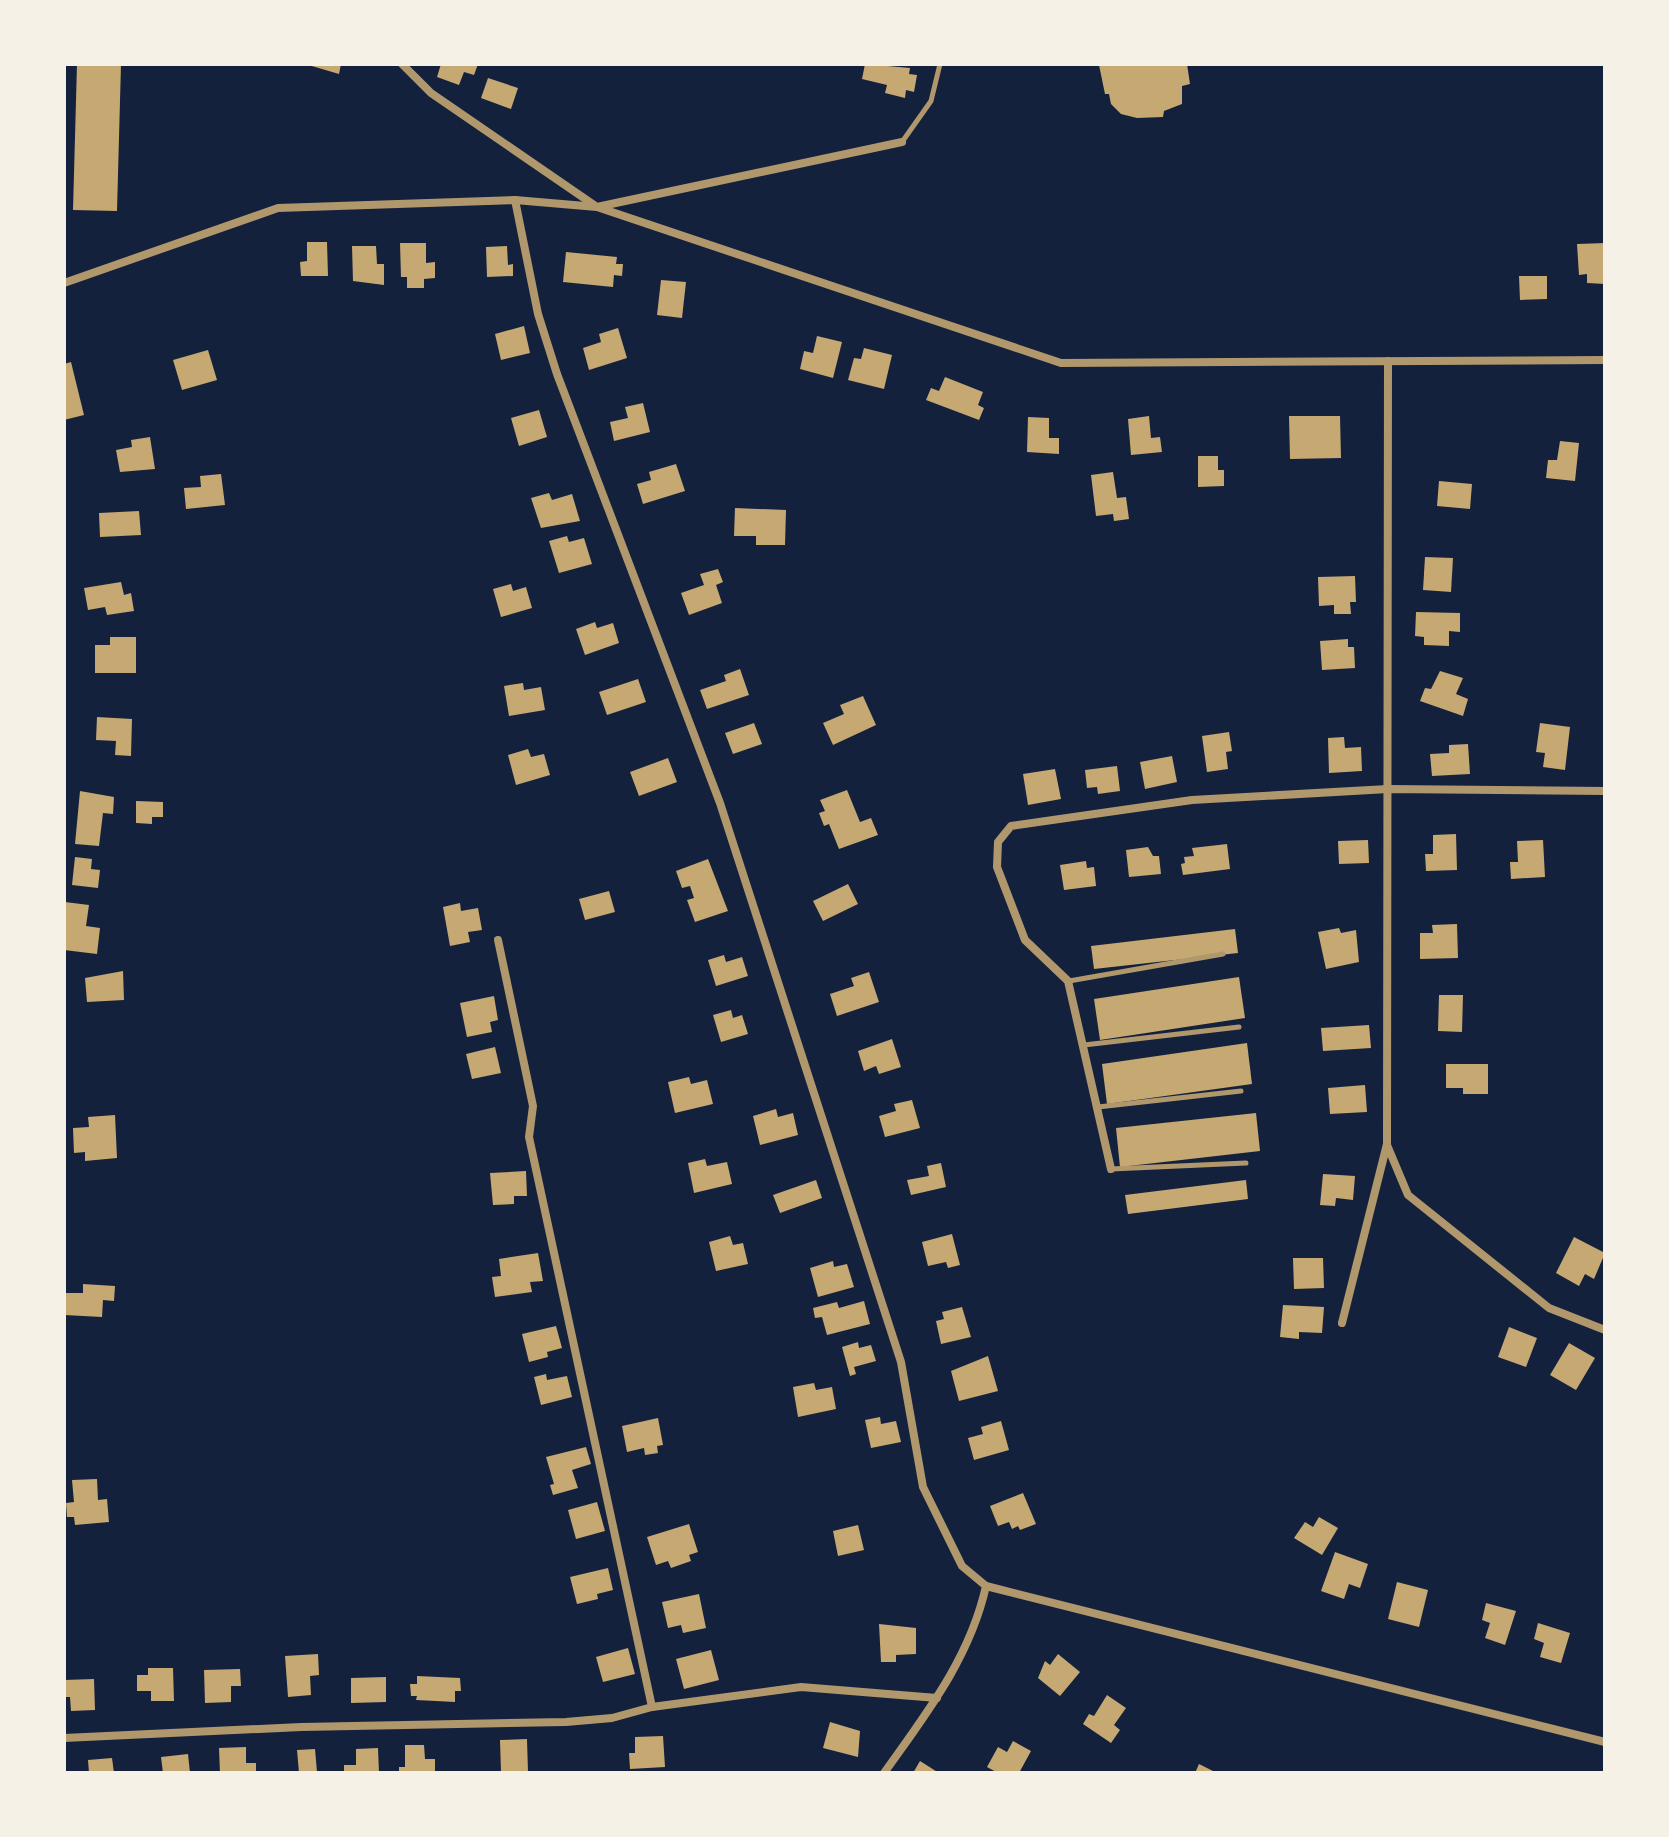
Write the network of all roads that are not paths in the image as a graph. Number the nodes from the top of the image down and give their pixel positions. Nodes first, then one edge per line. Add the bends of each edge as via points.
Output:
1 (402, 64) edge
2 (940, 64) edge
3 (902, 142) joint
4 (515, 200) junction
5 (597, 207) junction
6 (64, 283) edge
7 (1605, 360) edge
8 (1388, 361) junction
9 (1388, 789) junction
10 (1605, 791) edge
11 (498, 940) dead end
12 (1223, 954) dead end
13 (1068, 981) junction
14 (1239, 1027) dead end
15 (1083, 1046) junction
16 (1241, 1091) dead end
17 (1097, 1107) junction
18 (1387, 1144) junction
19 (1246, 1163) dead end
20 (1111, 1169) joint
21 (1342, 1323) dead end
22 (1605, 1330) edge
23 (986, 1586) junction
24 (937, 1698) junction
25 (652, 1707) junction
26 (64, 1738) edge
27 (1605, 1742) edge
28 (884, 1773) edge

1 - 5 street via 431,93
2 - 3 lane via 931,101
3 - 5 street
4 - 5 street
4 - 6 street via 278,208
4 - 23 street via 538,314 557,374 720,803 901,1362 923,1487 962,1566
5 - 8 street via 1061,363
7 - 8 street
8 - 9 street
9 - 10 street
9 - 13 street via 1192,800 1011,826 998,842 997,867 1025,940
9 - 18 street
11 - 25 street via 533,1106 529,1137 534,1165
12 - 13 lane
13 - 15 street
14 - 15 lane
15 - 17 street
16 - 17 lane
17 - 20 street
18 - 21 street
18 - 22 street via 1408,1195 1549,1308
19 - 20 lane
23 - 24 street via 978,1622
23 - 27 street
24 - 25 street via 801,1687
24 - 28 street
25 - 26 street via 566,1722

